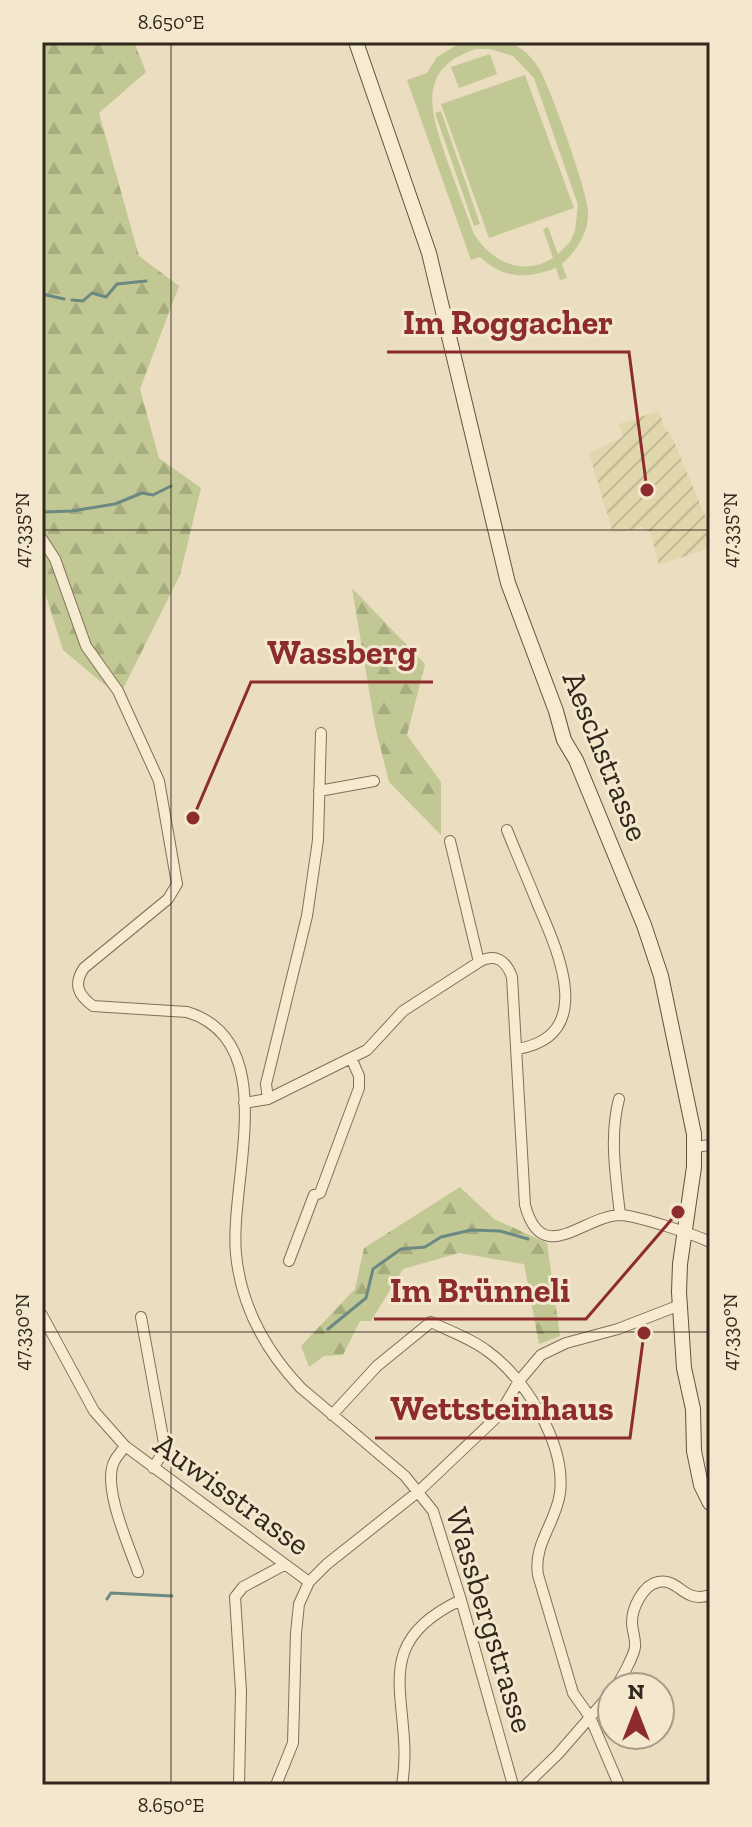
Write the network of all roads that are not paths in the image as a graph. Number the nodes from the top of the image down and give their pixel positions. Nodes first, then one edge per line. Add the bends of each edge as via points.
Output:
1 (356, 42) edge
2 (42, 539) edge
3 (321, 733) dead end
4 (374, 781) dead end
5 (319, 791) junction
6 (507, 830) dead end
7 (450, 841) dead end
8 (479, 962) junction
9 (517, 1049) junction
10 (352, 1060) junction
11 (268, 1099) junction
12 (619, 1099) dead end
13 (244, 1103) junction
14 (702, 1146) edge
15 (620, 1215) junction
16 (685, 1233) junction
17 (710, 1242) edge
18 (289, 1261) dead end
19 (680, 1305) junction
20 (42, 1315) edge
21 (141, 1317) dead end
22 (519, 1381) junction
23 (332, 1415) junction
24 (125, 1446) junction
25 (153, 1468) junction
26 (419, 1491) junction
27 (710, 1503) edge
28 (284, 1565) junction
29 (138, 1572) dead end
30 (309, 1582) junction
31 (710, 1595) edge
32 (461, 1600) junction
33 (624, 1671) edge
34 (596, 1710) edge
35 (590, 1717) junction
36 (239, 1785) edge
37 (276, 1785) edge
38 (402, 1785) edge
39 (513, 1785) edge
40 (526, 1785) edge
41 (619, 1785) edge

1 - 14 main road, Aeschstrasse via 429,253 508,583 564,740 644,925
2 - 13 street, Wassbergstrasse via 55,559 86,646 118,691 159,781 177,884 168,899 84,968 78,988 93,1006 187,1012 213,1024 226,1035 240,1063
3 - 5 street
4 - 5 street
5 - 11 street via 307,916 266,1084
6 - 9 street via 561,958 565,984 561,1015 551,1033 533,1047
7 - 8 street
8 - 9 street via 498,958 508,965
8 - 10 street via 403,1011
9 - 15 street via 530,1221 542,1234 560,1236
10 - 11 street
10 - 18 street via 359,1088
11 - 13 street
12 - 15 street via 614,1117
13 - 23 street, Wassbergstrasse via 236,1250 246,1301 285,1372
14 - 16 main road, Aeschstrasse
15 - 16 street
16 - 17 street
16 - 19 main road, Aeschstrasse
19 - 22 street via 566,1343 541,1355
19 - 27 main road, Aeschstrasse via 694,1451
20 - 24 street, Auwisstrasse via 94,1411
21 - 25 street via 164,1443
22 - 23 street via 487,1350 431,1322 377,1366
22 - 26 street via 499,1415
22 - 35 street via 558,1456 557,1509 536,1560 573,1693
23 - 26 street, Wassbergstrasse
24 - 25 street, Auwisstrasse
24 - 29 street, Auwisstrasse via 113,1463 110,1482
25 - 28 street, Auwisstrasse
26 - 30 street
26 - 32 street, Wassbergstrasse via 433,1511
28 - 30 street, Auwisstrasse
28 - 36 street via 235,1597
30 - 37 street via 297,1619 293,1743
31 - 33 street via 697,1599 668,1583 650,1585 637,1603 632,1621 635,1651
32 - 38 street via 423,1622 406,1646 399,1693 405,1733
32 - 39 street, Wassbergstrasse
34 - 35 street
35 - 40 street
35 - 41 street

